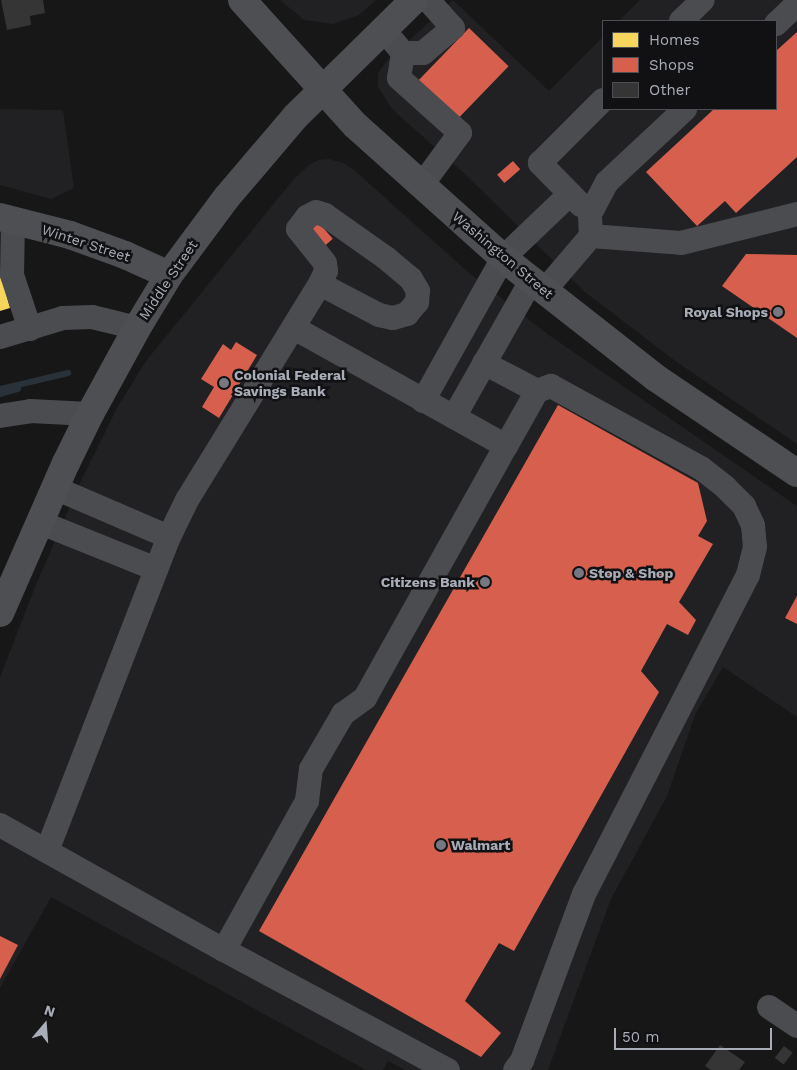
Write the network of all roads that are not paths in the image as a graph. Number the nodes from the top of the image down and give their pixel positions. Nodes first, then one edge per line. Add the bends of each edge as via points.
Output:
1 (242, 0) edge
2 (414, 0) edge
3 (428, 0) edge
4 (702, 0) edge
5 (797, 4) edge
6 (682, 20) edge
7 (777, 23) edge
8 (382, 29) junction
9 (403, 53) junction
10 (322, 90) junction
11 (602, 101) edge
12 (685, 110) edge
13 (421, 186) junction
14 (570, 194) junction
15 (797, 214) edge
16 (7, 218) edge
17 (591, 225) junction
18 (503, 258) junction
19 (169, 275) junction
20 (320, 284) junction
21 (538, 286) junction
22 (137, 328) junction
23 (294, 328) junction
24 (30, 329) junction
25 (0, 337) edge
26 (484, 363) junction
27 (537, 391) junction
28 (423, 401) junction
29 (90, 414) junction
30 (0, 416) edge
31 (454, 417) junction
32 (506, 446) junction
33 (797, 473) edge
34 (55, 488) junction
35 (39, 522) junction
36 (169, 537) junction
37 (156, 569) junction
38 (0, 613) edge
39 (0, 825) edge
40 (48, 850) junction
41 (224, 950) junction
42 (769, 1007) dead end
43 (797, 1026) edge
44 (448, 1070) edge
45 (515, 1070) edge

1 - 10 main road, Washington Street
2 - 8 main road, Middle Street
3 - 9 street via 453,28 424,53
4 - 6 street
5 - 7 street
8 - 9 street
8 - 10 main road, Middle Street
9 - 13 street via 399,78 460,134
10 - 13 main road, Washington Street
10 - 19 main road, Middle Street via 255,163
11 - 14 street via 540,163
12 - 17 street via 607,182
13 - 18 main road, Washington Street
14 - 17 street
14 - 18 street
15 - 17 street via 681,243
16 - 19 main road, Winter Street via 70,235
16 - 24 street via 12,275
17 - 21 street
18 - 21 main road, Washington Street
18 - 28 street
19 - 22 main road, Middle Street
20 - 20 street via 379,316 393,318 407,314 417,302 418,291 411,279 340,225 316,212 307,217 298,229 326,263
20 - 23 street
21 - 26 street
21 - 33 main road, Washington Street via 656,378
22 - 24 street via 92,317 64,318
22 - 29 main road, Middle Street
23 - 28 street
23 - 36 street via 187,500
24 - 25 street
26 - 27 street
26 - 31 street
27 - 32 street
27 - 45 street via 551,386 701,468 744,506 753,525 754,547 748,575 584,894 522,1061
28 - 31 street
29 - 30 street via 30,411
29 - 34 main road, Middle Street
31 - 32 street
32 - 41 street via 365,698 343,714 311,769 307,800
34 - 35 main road, Middle Street
34 - 36 street
35 - 37 street
35 - 38 main road, Middle Street
36 - 37 street
37 - 40 street
39 - 40 street
40 - 41 street
41 - 44 street
42 - 43 street

